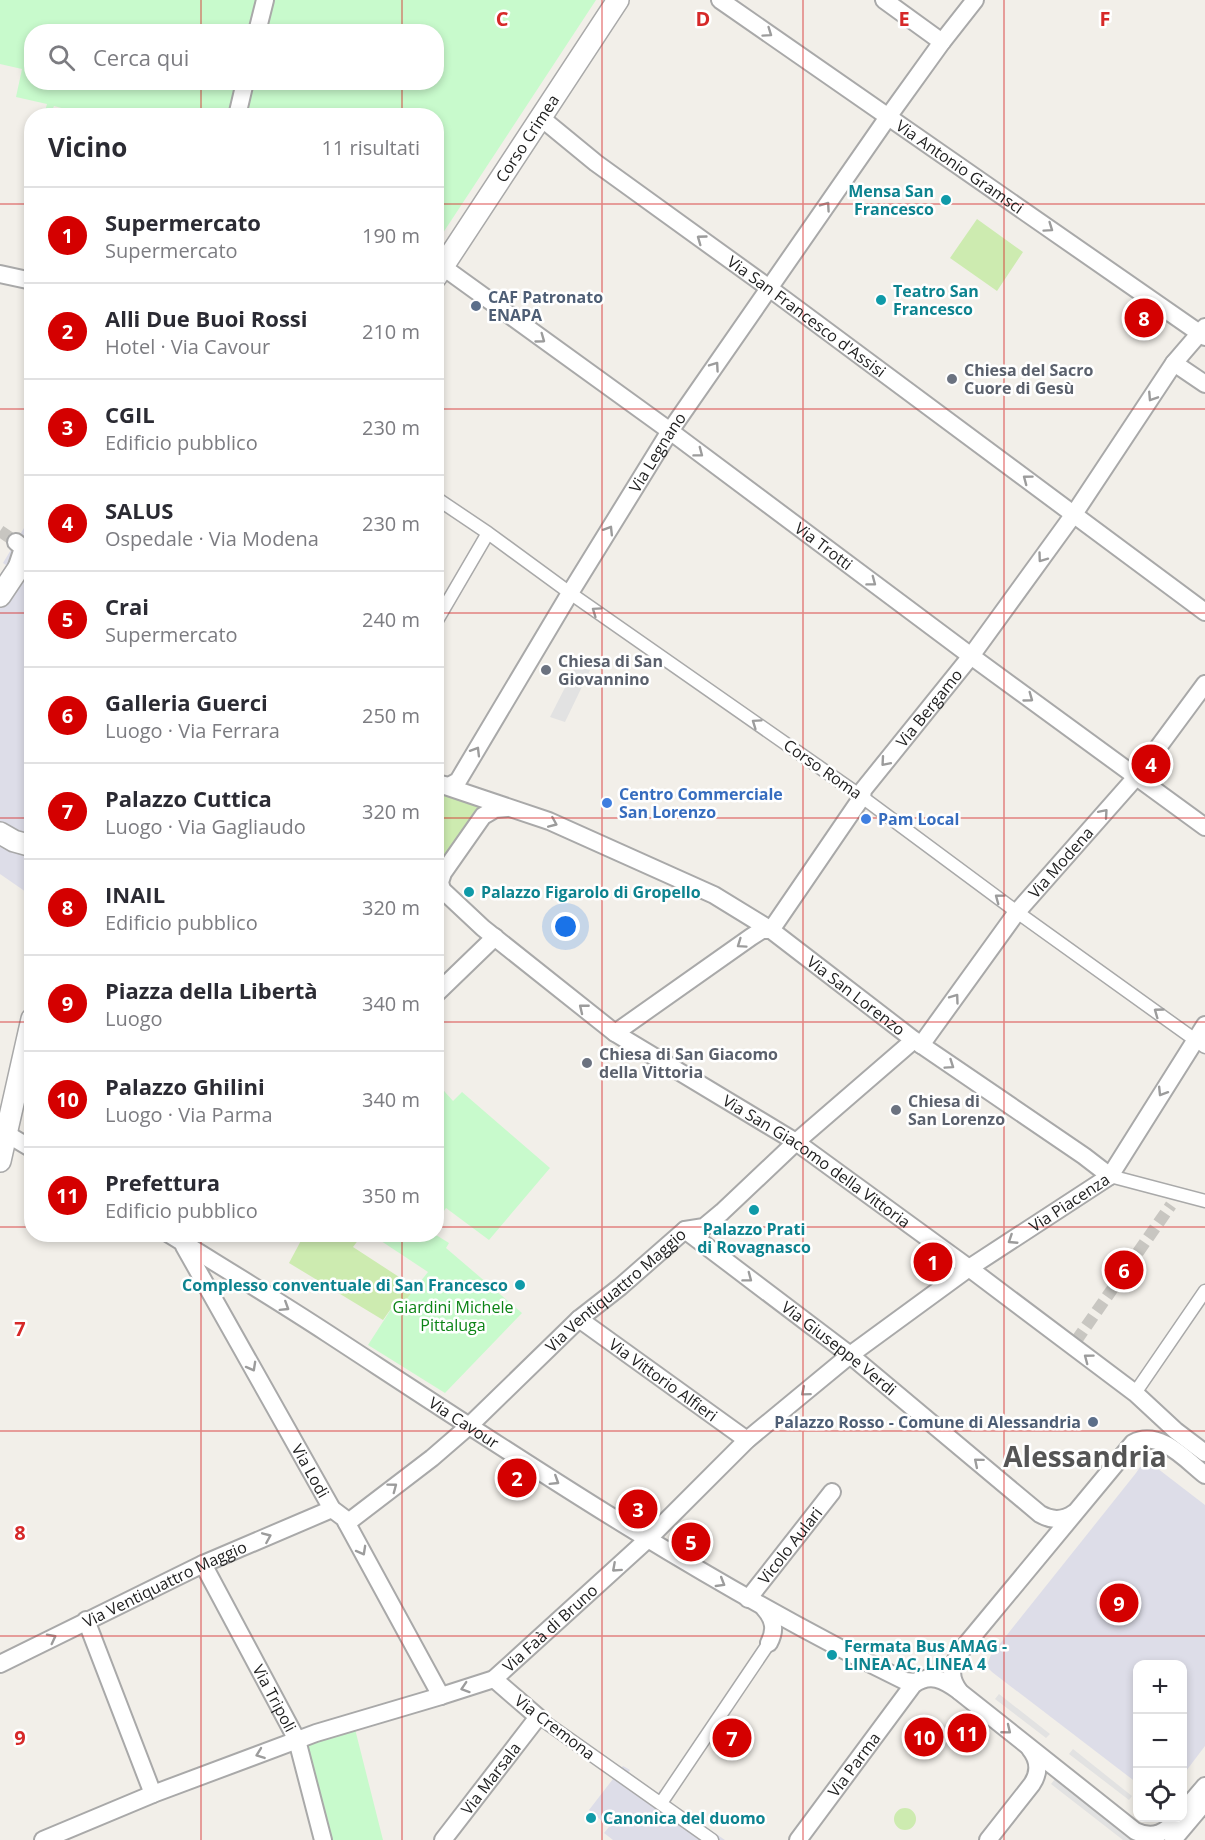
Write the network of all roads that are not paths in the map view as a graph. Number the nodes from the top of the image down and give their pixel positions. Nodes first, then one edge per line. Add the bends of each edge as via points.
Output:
1 (265, 0) edge
2 (618, 0) edge
3 (720, 0) edge
4 (884, 0) edge
5 (975, 0) edge
6 (259, 24) edge
7 (942, 42) junction
8 (243, 90) edge
9 (239, 108) edge
10 (540, 117) junction
11 (888, 117) junction
12 (444, 266) edge
13 (444, 275) edge
14 (3, 280) edge
15 (24, 281) edge
16 (769, 288) junction
17 (1203, 333) edge
18 (1174, 363) junction
19 (1205, 384) edge
20 (670, 432) junction
21 (444, 503) edge
22 (1074, 514) junction
23 (488, 533) junction
24 (24, 545) edge
25 (4, 591) edge
26 (570, 593) junction
27 (444, 608) edge
28 (1205, 612) edge
29 (971, 656) junction
30 (1205, 684) edge
31 (1137, 776) junction
32 (444, 785) edge
33 (444, 786) edge
34 (862, 797) junction
35 (517, 810) junction
36 (1205, 827) edge
37 (444, 872) edge
38 (444, 892) edge
39 (1017, 912) junction
40 (771, 930) junction
41 (495, 937) junction
42 (444, 986) edge
43 (1205, 1025) edge
44 (615, 1033) junction
45 (917, 1043) junction
46 (1200, 1043) edge
47 (24, 1054) edge
48 (4, 1133) edge
49 (796, 1142) junction
50 (24, 1144) edge
51 (0, 1161) edge
52 (1110, 1176) junction
53 (1205, 1201) edge
54 (685, 1230) junction
55 (178, 1242) edge
56 (182, 1242) edge
57 (969, 1268) junction
58 (1205, 1291) edge
59 (579, 1319) junction
60 (850, 1355) junction
61 (1135, 1393) junction
62 (469, 1426) junction
63 (747, 1440) junction
64 (1205, 1453) edge
65 (1205, 1475) edge
66 (832, 1492) dead end
67 (332, 1509) junction
68 (1077, 1510) junction
69 (347, 1523) junction
70 (648, 1539) junction
71 (203, 1564) junction
72 (748, 1599) junction
73 (763, 1607) junction
74 (86, 1620) junction
75 (769, 1643) joint
76 (0, 1664) edge
77 (494, 1679) junction
78 (915, 1684) junction
79 (962, 1694) junction
80 (441, 1696) junction
81 (538, 1717) junction
82 (297, 1740) junction
83 (1029, 1748) junction
84 (1205, 1788) edge
85 (153, 1794) junction
86 (1205, 1802) edge
87 (661, 1803) junction
88 (1187, 1810) edge
89 (1187, 1815) edge
90 (1177, 1822) edge
91 (44, 1840) edge
92 (323, 1840) edge
93 (442, 1840) edge
94 (712, 1840) edge
95 (798, 1840) edge
96 (988, 1840) edge

1 - 6 street
2 - 10 street, Corso Crimea
3 -> 11 street, Via Antonio Gramsci
4 - 7 street
5 - 7 street, Via Legnano
7 - 11 street, Via Legnano
8 - 9 street
10 - 12 street, Corso Crimea
16 -> 10 street, Via San Francesco d'Assisi via 596,163
16 -> 11 street, Via Legnano
11 -> 17 street, Via Antonio Gramsci
13 -> 20 street, Via Trotti
14 - 15 street
20 -> 16 street, Via Legnano
22 -> 16 street, Via San Francesco d'Assisi
17 - 18 street, Via Bergamo
18 - 19 street
18 -> 22 street, Via Bergamo
26 -> 20 street, Via Legnano
20 -> 29 street, Via Trotti
21 - 23 street, Corso Roma
22 - 28 street, Via San Francesco d'Assisi
22 -> 29 street, Via Bergamo
23 - 26 street, Corso Roma
23 - 27 street
24 - 25 street
32 -> 26 street, Via Legnano via 458,780
34 -> 26 street, Corso Roma
29 -> 31 street, Via Trotti
29 -> 34 street, Via Bergamo via 876,773
30 - 31 street, Via Modena
31 - 36 street, Via Trotti
39 -> 31 street, Via Modena
33 - 35 street, Via San Lorenzo
39 -> 34 street, Corso Roma
34 - 40 street, Via Bergamo
35 - 37 street via 498,808 483,816
35 -> 40 street, Via San Lorenzo via 714,895
38 - 41 street, Via San Giacomo della Vittoria
45 -> 39 street, Via Modena
46 -> 39 street, Corso Roma
40 -> 44 street via 751,937
40 - 45 street, Via San Lorenzo
41 - 42 street
44 -> 41 street, Via San Giacomo della Vittoria
43 - 46 street, Via Piacenza
44 - 49 street, Via San Giacomo della Vittoria
45 - 49 street, Via Ventiquattro Maggio
45 -> 52 street, Via San Lorenzo
46 -> 52 street, Via Piacenza
47 - 48 street
48 - 50 street
48 - 51 street
49 - 54 street, Via Ventiquattro Maggio via 704,1227
49 - 57 street, Via San Giacomo della Vittoria
52 - 53 street, Via San Lorenzo
52 -> 57 street, Via Piacenza
54 - 59 street, Via Ventiquattro Maggio
54 -> 60 street, Via Giuseppe Verdi
55 -> 67 street, Via Lodi
56 -> 62 street, Via Cavour
57 - 60 street, Via Faà di Bruno
61 -> 57 street, Via San Giacomo della Vittoria
58 - 61 street
59 - 62 street, Via Ventiquattro Maggio
59 - 63 street, Via Vittorio Alfieri
60 -> 63 street, Via Faà di Bruno
68 -> 60 street, Via Giuseppe Verdi via 1058,1520 1041,1514
61 - 64 street, Via San Giacomo della Vittoria
69 -> 62 street, Via Ventiquattro Maggio
62 -> 70 street, Via Cavour
63 - 70 street, Via Faà di Bruno
65 - 68 street via 1159,1441 1143,1439 1130,1445
66 - 72 street, Vicolo Aulari
67 - 69 street, Via Lodi
71 -> 67 street, Via Ventiquattro Maggio
68 - 79 street via 956,1659 952,1677
69 -> 80 street, Via Lodi
70 -> 72 street, Via Cavour
70 -> 77 street, Via Faà di Bruno
71 - 74 street, Via Ventiquattro Maggio
71 - 82 street, Via Tripoli
72 - 73 street, Via Cavour
73 - 75 street via 773,1626
73 - 78 street, Via Cavour
76 -> 74 street, Via Ventiquattro Maggio
74 - 85 street
75 - 87 street
77 -> 80 street, Via Faà di Bruno
77 - 81 street, Via Cremona
78 - 79 street, Via Cavour via 930,1678 941,1679
78 - 95 street, Via Parma
79 -> 83 street, Via Cavour
80 - 82 street, Via Faà di Bruno
81 - 87 street, Via Cremona
81 - 93 street, Via Marsala
82 -> 85 street, Via Faà di Bruno
82 - 92 street, Via Tripoli
83 - 90 street, Via Cavour via 1136,1832 1155,1835
83 - 96 street via 1038,1765 1036,1777
84 - 88 street
85 - 91 street, Via Faà di Bruno
86 - 89 street
87 - 94 street, Via Cremona

